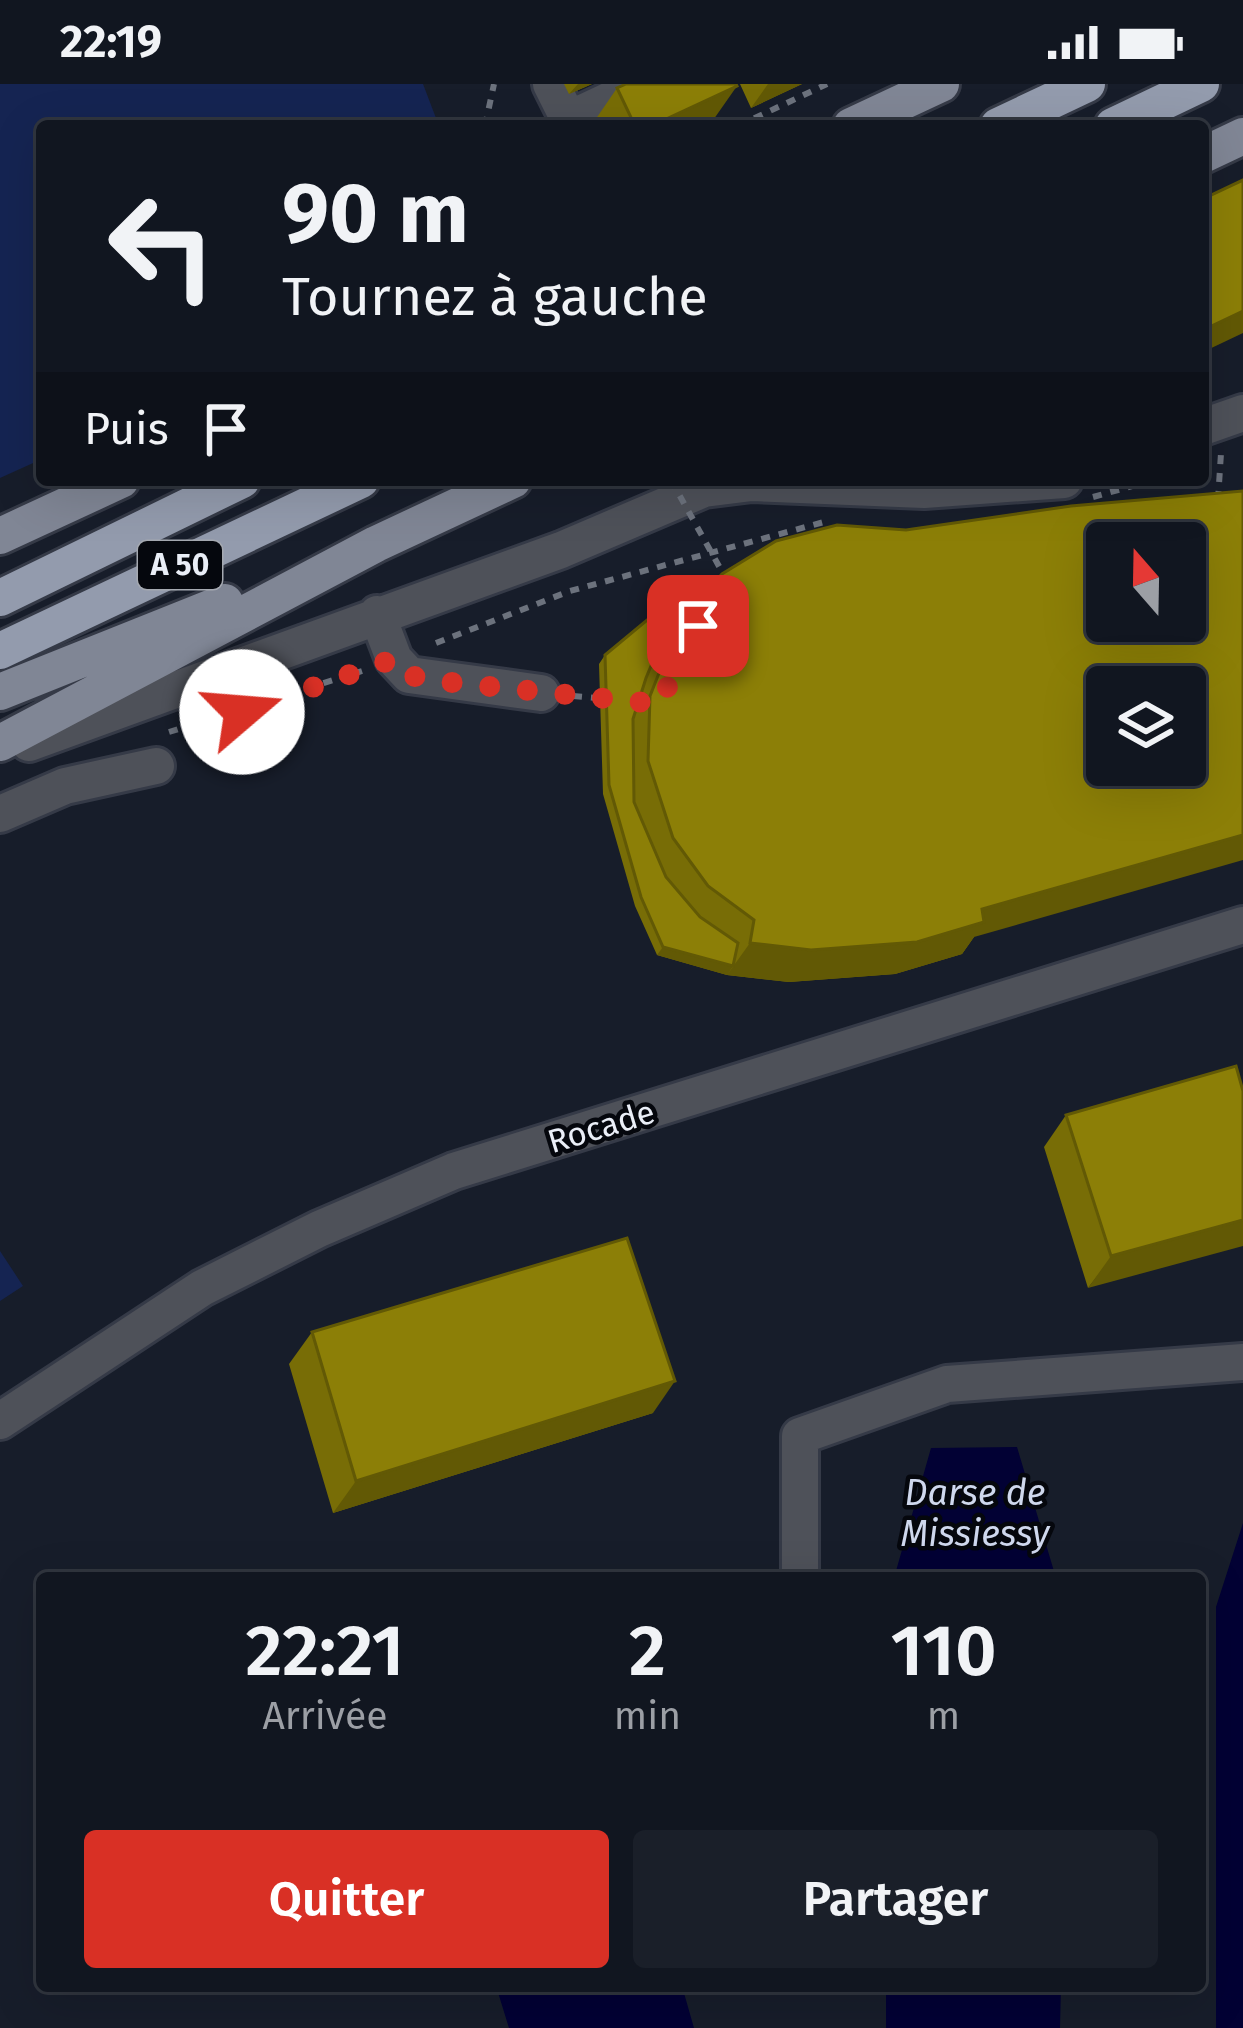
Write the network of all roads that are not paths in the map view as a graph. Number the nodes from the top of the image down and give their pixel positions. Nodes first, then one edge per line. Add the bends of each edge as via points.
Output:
1 (551, 84) edge
2 (644, 84) edge
3 (940, 84) edge
4 (1087, 84) edge
5 (1201, 84) edge
6 (864, 120) edge
7 (1011, 120) edge
8 (1126, 120) edge
9 (1243, 136) edge
10 (1209, 152) edge
11 (1243, 413) edge
12 (1212, 438) edge
13 (108, 486) edge
14 (230, 486) edge
15 (348, 486) edge
16 (500, 486) edge
17 (728, 486) edge
18 (826, 486) edge
19 (1076, 489) edge
20 (0, 536) edge
21 (376, 544) junction
22 (0, 598) edge
23 (376, 614) junction
24 (0, 650) edge
25 (0, 692) edge
26 (542, 693) road end
27 (10, 748) edge
28 (160, 750) road end
29 (0, 814) edge
30 (1240, 934) edge
31 (1243, 1362) edge
32 (0, 1421) edge
33 (800, 1572) edge

1 - 2 street via 564,110 578,115
3 - 6 main road
4 - 7 highway
5 - 8 highway
9 - 10 main road
11 - 12 street
13 - 20 main road
14 - 22 highway, A 50
15 - 24 highway, A 50
16 - 21 main road
17 - 23 street
18 - 19 street
21 - 25 main road
21 - 27 main road
23 - 26 street via 409,675
23 - 27 street
28 - 29 street
30 - 32 street, Rocade via 454,1172 202,1288
31 - 33 street via 947,1384 800,1436

